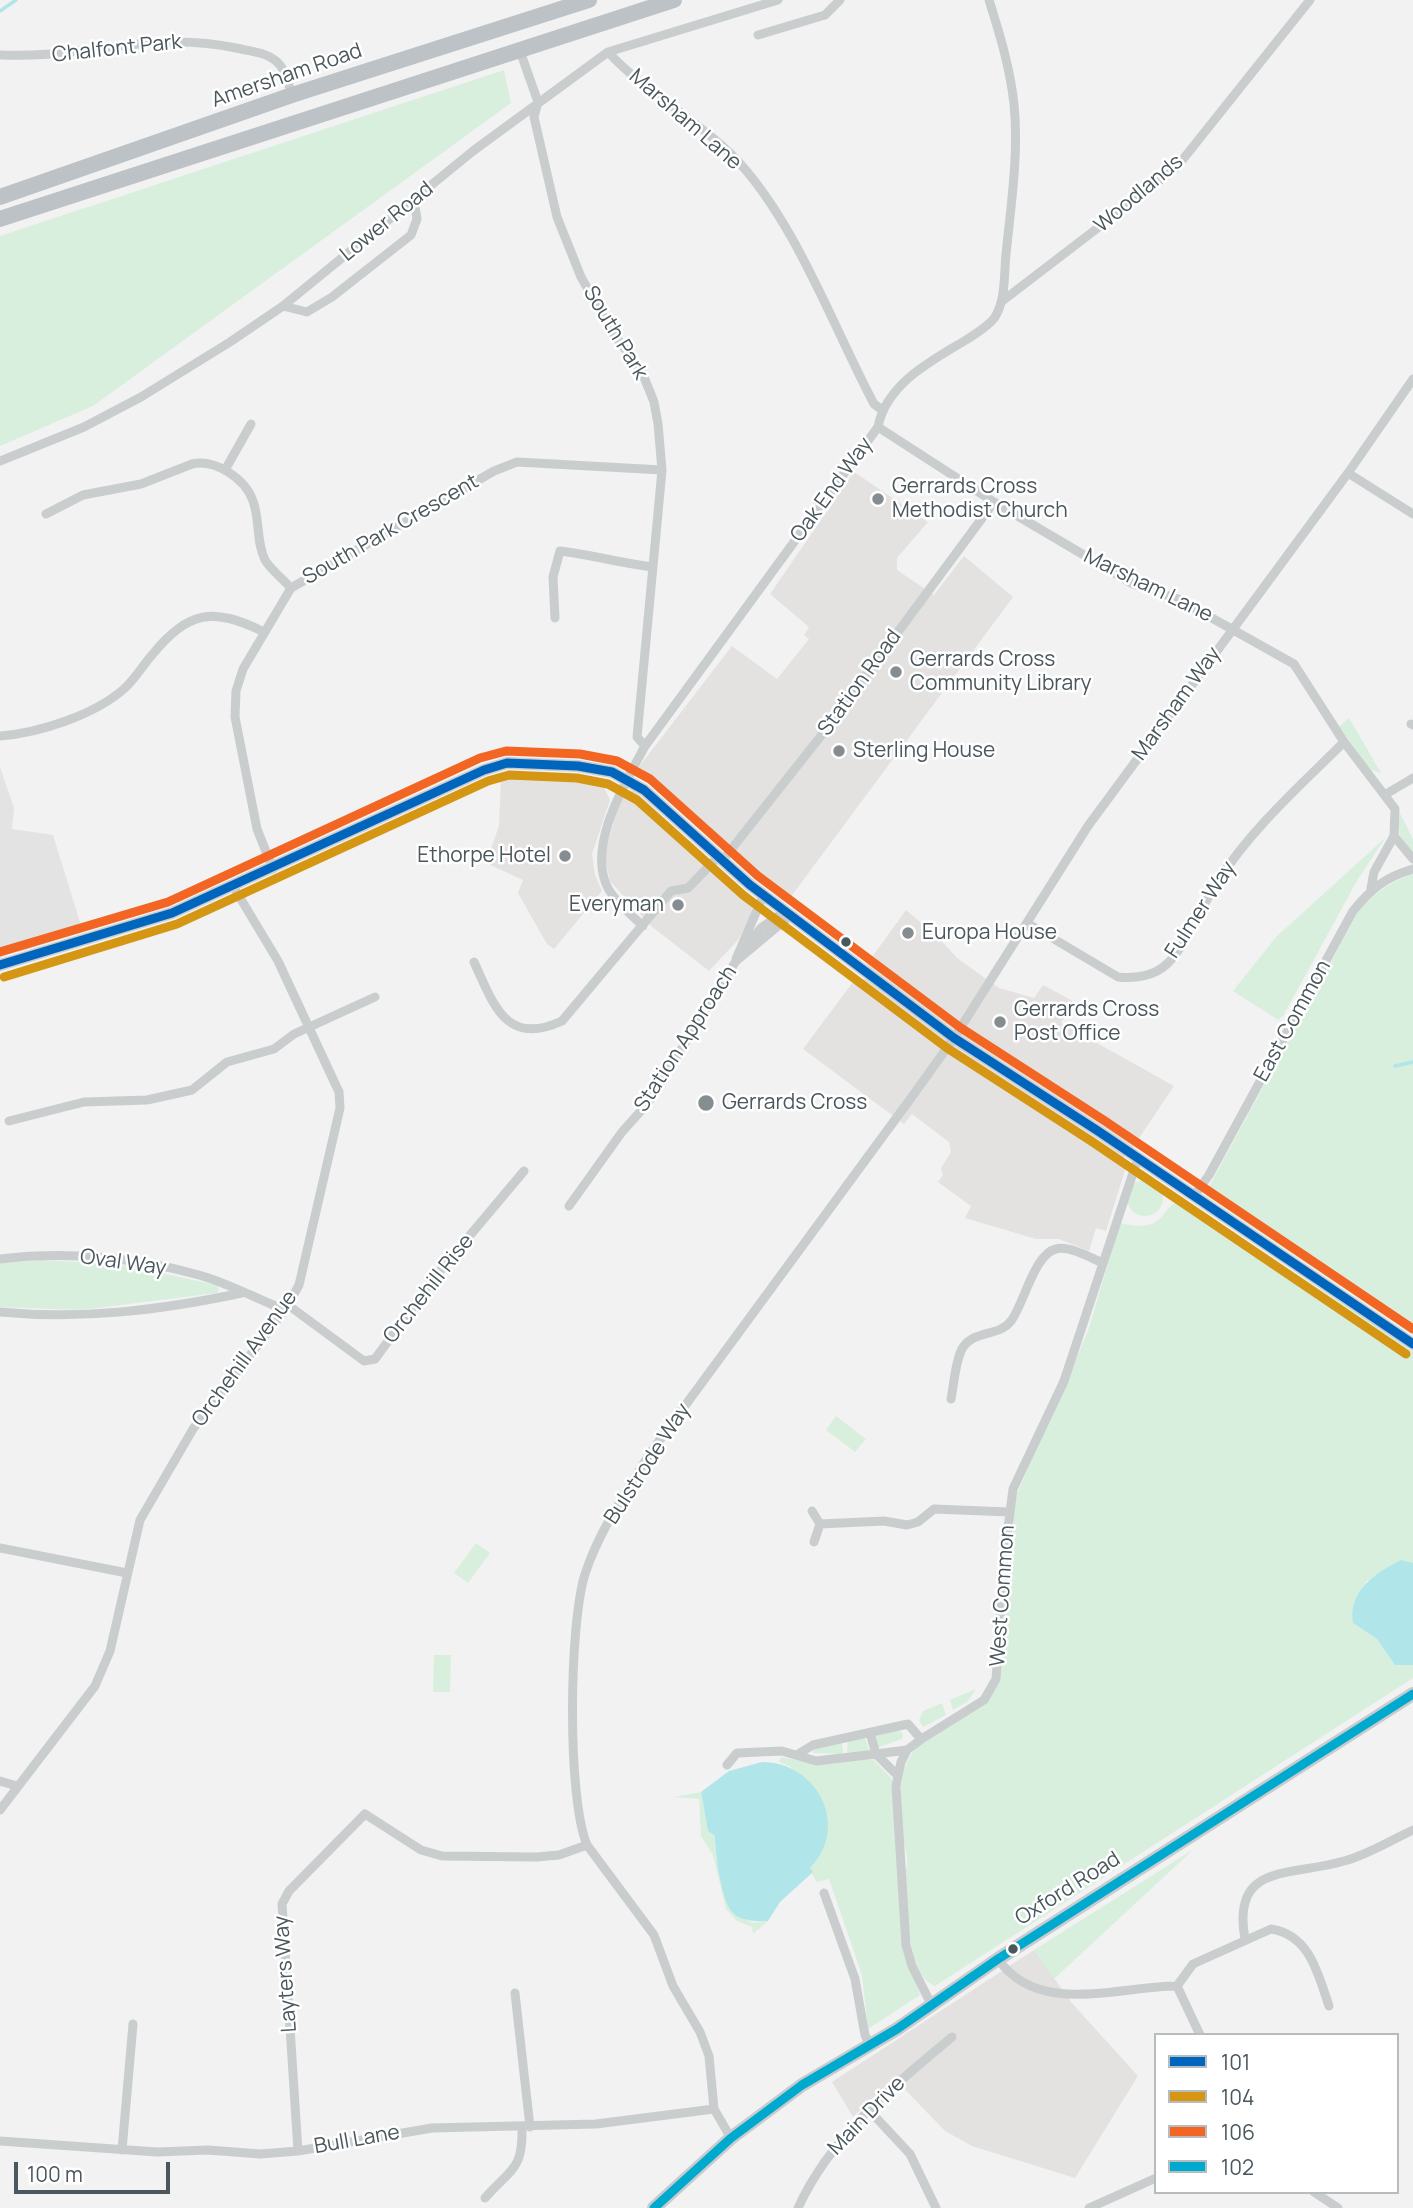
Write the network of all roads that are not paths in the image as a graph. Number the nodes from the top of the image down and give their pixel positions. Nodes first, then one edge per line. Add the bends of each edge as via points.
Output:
1 (589, 0) edge
2 (674, 0) edge
3 (778, 0) edge
4 (841, 0) edge
5 (989, 0) edge
6 (1310, 0) edge
7 (758, 35) dead end
8 (520, 51) junction
9 (608, 52) junction
10 (0, 55) edge
11 (292, 95) junction
12 (538, 102) junction
13 (0, 197) edge
14 (414, 200) junction
15 (0, 219) edge
16 (1001, 302) junction
17 (283, 306) junction
18 (1413, 379) edge
19 (881, 409) junction
20 (251, 424) dead end
21 (878, 427) junction
22 (0, 461) edge
23 (225, 470) junction
24 (662, 470) junction
25 (1349, 473) junction
26 (994, 502) junction
27 (46, 514) dead end
28 (1413, 514) edge
29 (653, 567) junction
30 (292, 588) junction
31 (555, 618) dead end
32 (1231, 629) junction
33 (264, 632) junction
34 (0, 736) edge
35 (1344, 742) junction
36 (645, 746) junction
37 (1413, 778) edge
38 (627, 779) junction
39 (1386, 794) junction
40 (1394, 836) junction
41 (720, 859) junction
42 (1413, 859) edge
43 (272, 869) junction
44 (1413, 869) edge
45 (233, 886) junction
46 (1371, 888) junction
47 (764, 894) junction
48 (787, 914) junction
49 (1027, 923) junction
50 (643, 926) junction
51 (736, 961) junction
52 (474, 962) dead end
53 (0, 965) edge
54 (375, 997) dead end
55 (309, 1027) junction
56 (954, 1038) junction
57 (9, 1121) dead end
58 (1138, 1158) junction
59 (524, 1171) dead end
60 (1194, 1196) junction
61 (569, 1206) dead end
62 (0, 1258) edge
63 (1103, 1263) junction
64 (242, 1293) junction
65 (286, 1308) junction
66 (0, 1312) edge
67 (1413, 1344) edge
68 (951, 1399) dead end
69 (812, 1511) dead end
70 (1009, 1512) junction
71 (820, 1524) junction
72 (814, 1542) dead end
73 (0, 1548) edge
74 (127, 1573) junction
75 (1413, 1694) edge
76 (870, 1733) junction
77 (843, 1739) junction
78 (921, 1739) junction
79 (907, 1750) junction
80 (797, 1754) junction
81 (876, 1754) junction
82 (847, 1757) junction
83 (727, 1765) dead end
84 (897, 1775) junction
85 (0, 1781) edge
86 (17, 1786) junction
87 (0, 1810) edge
88 (1413, 1830) edge
89 (587, 1845) junction
90 (824, 1893) dead end
91 (1245, 1939) junction
92 (998, 1959) junction
93 (1177, 1986) junction
94 (515, 1993) dead end
95 (932, 2006) junction
96 (1329, 2006) dead end
97 (133, 2024) dead end
98 (1199, 2033) edge
99 (951, 2037) dead end
100 (870, 2045) junction
101 (714, 2109) junction
102 (868, 2109) junction
103 (526, 2127) junction
104 (731, 2138) junction
105 (0, 2141) edge
106 (122, 2150) junction
107 (298, 2151) junction
108 (1154, 2179) edge
109 (1317, 2194) edge
110 (485, 2197) dead end
111 (654, 2208) edge
112 (798, 2208) edge
113 (936, 2208) edge
114 (1088, 2208) edge
115 (1338, 2208) edge

1 - 11 highway, Amersham Road
2 - 8 highway
3 - 9 street, Lower Road
4 - 7 street via 825,15
5 - 16 street via 1007,55 1014,107
6 - 16 street, Woodlands via 1176,168
8 - 12 street, South Park
8 - 15 highway
9 - 12 street, Lower Road
9 - 19 street, Marsham Lane via 731,154 764,194 868,393
10 - 11 street, Chalfont Park via 64,55 145,41 204,42 261,53 277,62
11 - 13 highway, Amersham Road
12 - 14 street, Lower Road
12 - 24 street, South Park via 534,117 557,217 581,276 613,333 642,372 654,402
14 - 17 street, Lower Road
14 - 17 street via 417,219 411,235 307,312
16 - 19 street via 995,317 918,370
17 - 22 street, Lower Road via 141,397 84,427
18 - 25 street, Marsham Way
19 - 21 street, Oak End Way
20 - 23 street
21 - 26 street, Marsham Lane
21 - 36 street, Oak End Way
23 - 27 street via 200,462 141,484 83,495
23 - 30 street via 253,501 265,560
24 - 29 street, South Park
24 - 30 street, South Park Crescent via 517,462
25 - 28 street
25 - 32 street, Marsham Way
26 - 32 street, Marsham Lane via 1133,584 1178,599
26 - 41 street, Station Road via 824,732
29 - 31 street via 560,551 553,577
29 - 36 street, South Park via 637,737
30 - 33 street, South Park Crescent
32 - 35 street, Marsham Lane via 1294,664
32 - 49 street, Marsham Way via 1088,826
33 - 34 street via 224,615 183,624 163,640 124,689 76,717
33 - 43 street, South Park Crescent via 243,669 235,717 257,829
35 - 39 street, Marsham Lane
35 - 49 street, Fulmer Way via 1252,834 1217,881 1169,962 1155,973 1118,977
36 - 38 street, Oak End Way
37 - 39 street
38 - 41 main road
38 - 43 main road via 578,766 507,763
38 - 50 street, Oak End Way via 600,850 601,871 609,889
39 - 40 street, Marsham Lane via 1395,809
40 - 42 street
40 - 46 street
41 - 47 main road
41 - 50 street, Station Road via 688,888 671,891
43 - 45 main road
44 - 46 street, East Common
45 - 53 main road via 172,913
45 - 55 street, Orchehill Avenue via 278,961
46 - 60 street, East Common via 1353,911
47 - 48 main road
47 - 51 street
48 - 51 street via 757,932
48 - 56 main road
49 - 56 street, Marsham Way
50 - 52 street, Station Road via 562,1021 544,1029 526,1030 504,1019
51 - 61 street, Station Approach via 648,1103
54 - 55 street
55 - 57 street via 274,1049 227,1062 192,1090 146,1100 85,1102
55 - 65 street, Orchehill Avenue via 339,1092 340,1108 299,1285
56 - 58 main road
56 - 89 street, Bulstrode Way via 651,1452 616,1509 586,1573 576,1615 575,1794
58 - 60 main road
58 - 63 street, West Common
59 - 65 street, Orchehill Rise via 435,1277 375,1359 365,1361
60 - 67 main road
62 - 64 street, Oval Way via 66,1255 140,1263 201,1275
63 - 68 street via 1064,1249 1044,1255 1010,1323 972,1337 961,1350
63 - 70 street, West Common via 1064,1381 1013,1489
64 - 65 street, Oval Way
64 - 66 street, Oval Way via 122,1313
65 - 74 street, Orchehill Avenue via 192,1429 140,1520
69 - 71 street
70 - 71 street via 934,1509 907,1525 884,1521
70 - 78 street, West Common via 996,1679 984,1700
71 - 72 street
73 - 74 street
74 - 86 street, Orchehill Avenue via 110,1651 95,1686
75 - 92 main road, Oxford Road
76 - 77 street
76 - 78 street via 908,1724
76 - 81 street
77 - 80 street via 813,1745
77 - 82 street
78 - 79 street, West Common
79 - 81 street
79 - 84 street
80 - 82 street via 816,1761
80 - 83 street via 737,1753
81 - 82 street
81 - 84 street
84 - 95 street via 906,1945
85 - 86 street
86 - 87 street, Orchehill Avenue
88 - 91 street via 1345,1861 1257,1882 1243,1899
89 - 101 street, Bulstrode Way via 654,1935 673,1986 709,2056
89 - 107 street, Layters Way via 536,1857 442,1856 421,1850 365,1814 289,1891 282,1904
90 - 100 street via 855,1979
91 - 93 street via 1193,1964
91 - 96 street via 1270,1929 1299,1941 1313,1961
92 - 93 street via 1018,1981 1055,1992 1102,1995 1128,1988
92 - 95 main road, Oxford Road
93 - 98 street
94 - 103 street
95 - 100 main road, Oxford Road
97 - 106 street
99 - 102 street, Main Drive
100 - 104 main road, Oxford Road via 802,2085
101 - 103 street, Bull Lane via 596,2124
101 - 104 street, Bulstrode Way
102 - 112 street, Main Drive via 819,2167
102 - 113 street via 910,2154
103 - 107 street, Bull Lane via 432,2127
103 - 110 street via 523,2154 515,2168
104 - 111 main road, Oxford Road
105 - 106 street, Bull Lane
106 - 107 street, Bull Lane
108 - 114 street
109 - 115 street

